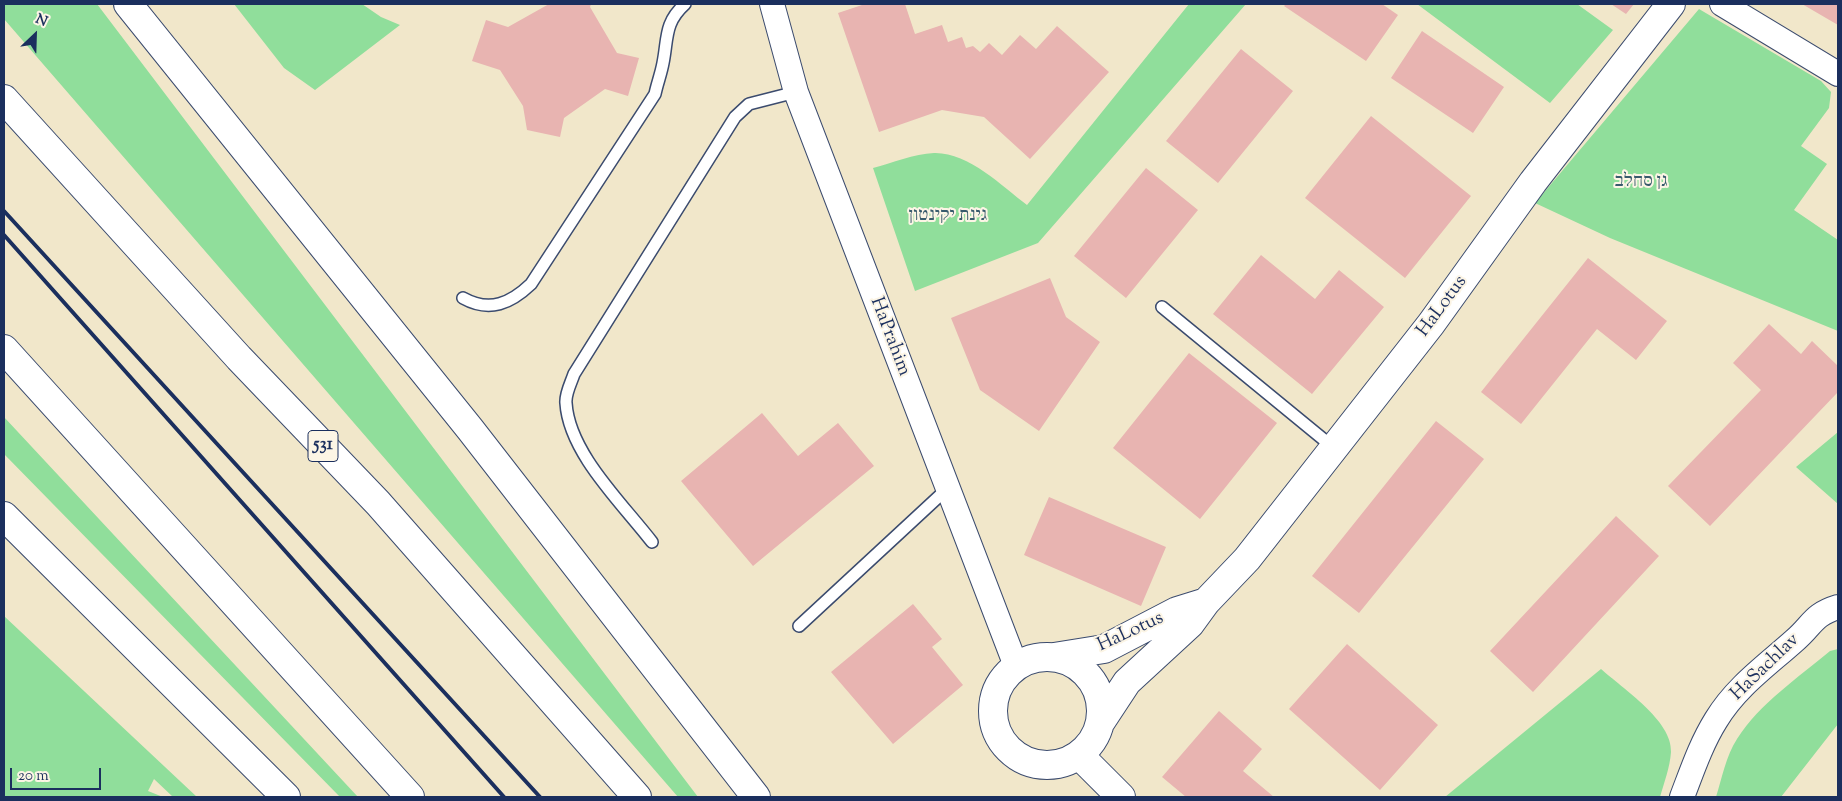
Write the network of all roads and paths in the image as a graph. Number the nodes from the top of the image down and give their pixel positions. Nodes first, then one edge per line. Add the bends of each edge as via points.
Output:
1 (128, 4) edge
2 (685, 4) edge
3 (772, 4) edge
4 (1670, 4) edge
5 (1722, 4) edge
6 (1838, 74) edge
7 (796, 92) junction
8 (4, 100) edge
9 (463, 298) dead end
10 (1162, 307) dead end
11 (4, 349) edge
12 (1334, 448) junction
13 (948, 488) junction
14 (4, 516) edge
15 (652, 542) dead end
16 (1206, 602) junction
17 (1838, 607) edge
18 (799, 626) dead end
19 (1054, 657) junction
20 (1016, 666) junction
21 (1100, 722) junction
22 (1079, 755) junction
23 (286, 797) edge
24 (410, 797) edge
25 (638, 797) edge
26 (756, 797) edge
27 (1121, 797) edge
28 (1682, 797) edge

1 - 26 main road via 464,422
2 - 9 lane via 675,13 666,33 663,63 654,94 532,284 515,299 495,306 472,303
3 - 7 street, HaPrahim
4 - 12 main road, HaLotus via 1533,182 1431,324
5 - 6 street
7 - 13 street, HaPrahim
7 - 15 lane via 749,104 735,117 574,374 565,401 571,432 581,452
8 - 25 main road, 531 via 239,358 378,503
10 - 12 lane
11 - 24 main road
12 - 16 main road, HaLotus via 1247,559
13 - 18 lane
13 - 20 street, HaPrahim
14 - 23 main road
16 - 19 main road, HaLotus via 1177,611 1104,649
16 - 21 main road, HaLotus via 1190,624 1127,682
17 - 28 street, HaSachlav via 1821,612 1795,641 1732,698 1704,740
19 - 20 main road via 1041,657
19 - 21 main road via 1081,669 1092,680 1102,707
20 - 22 main road via 1003,679 995,694 992,712 995,730 1004,746 1024,760 1048,766 1064,763
21 - 22 main road via 1093,741
22 - 27 main road

